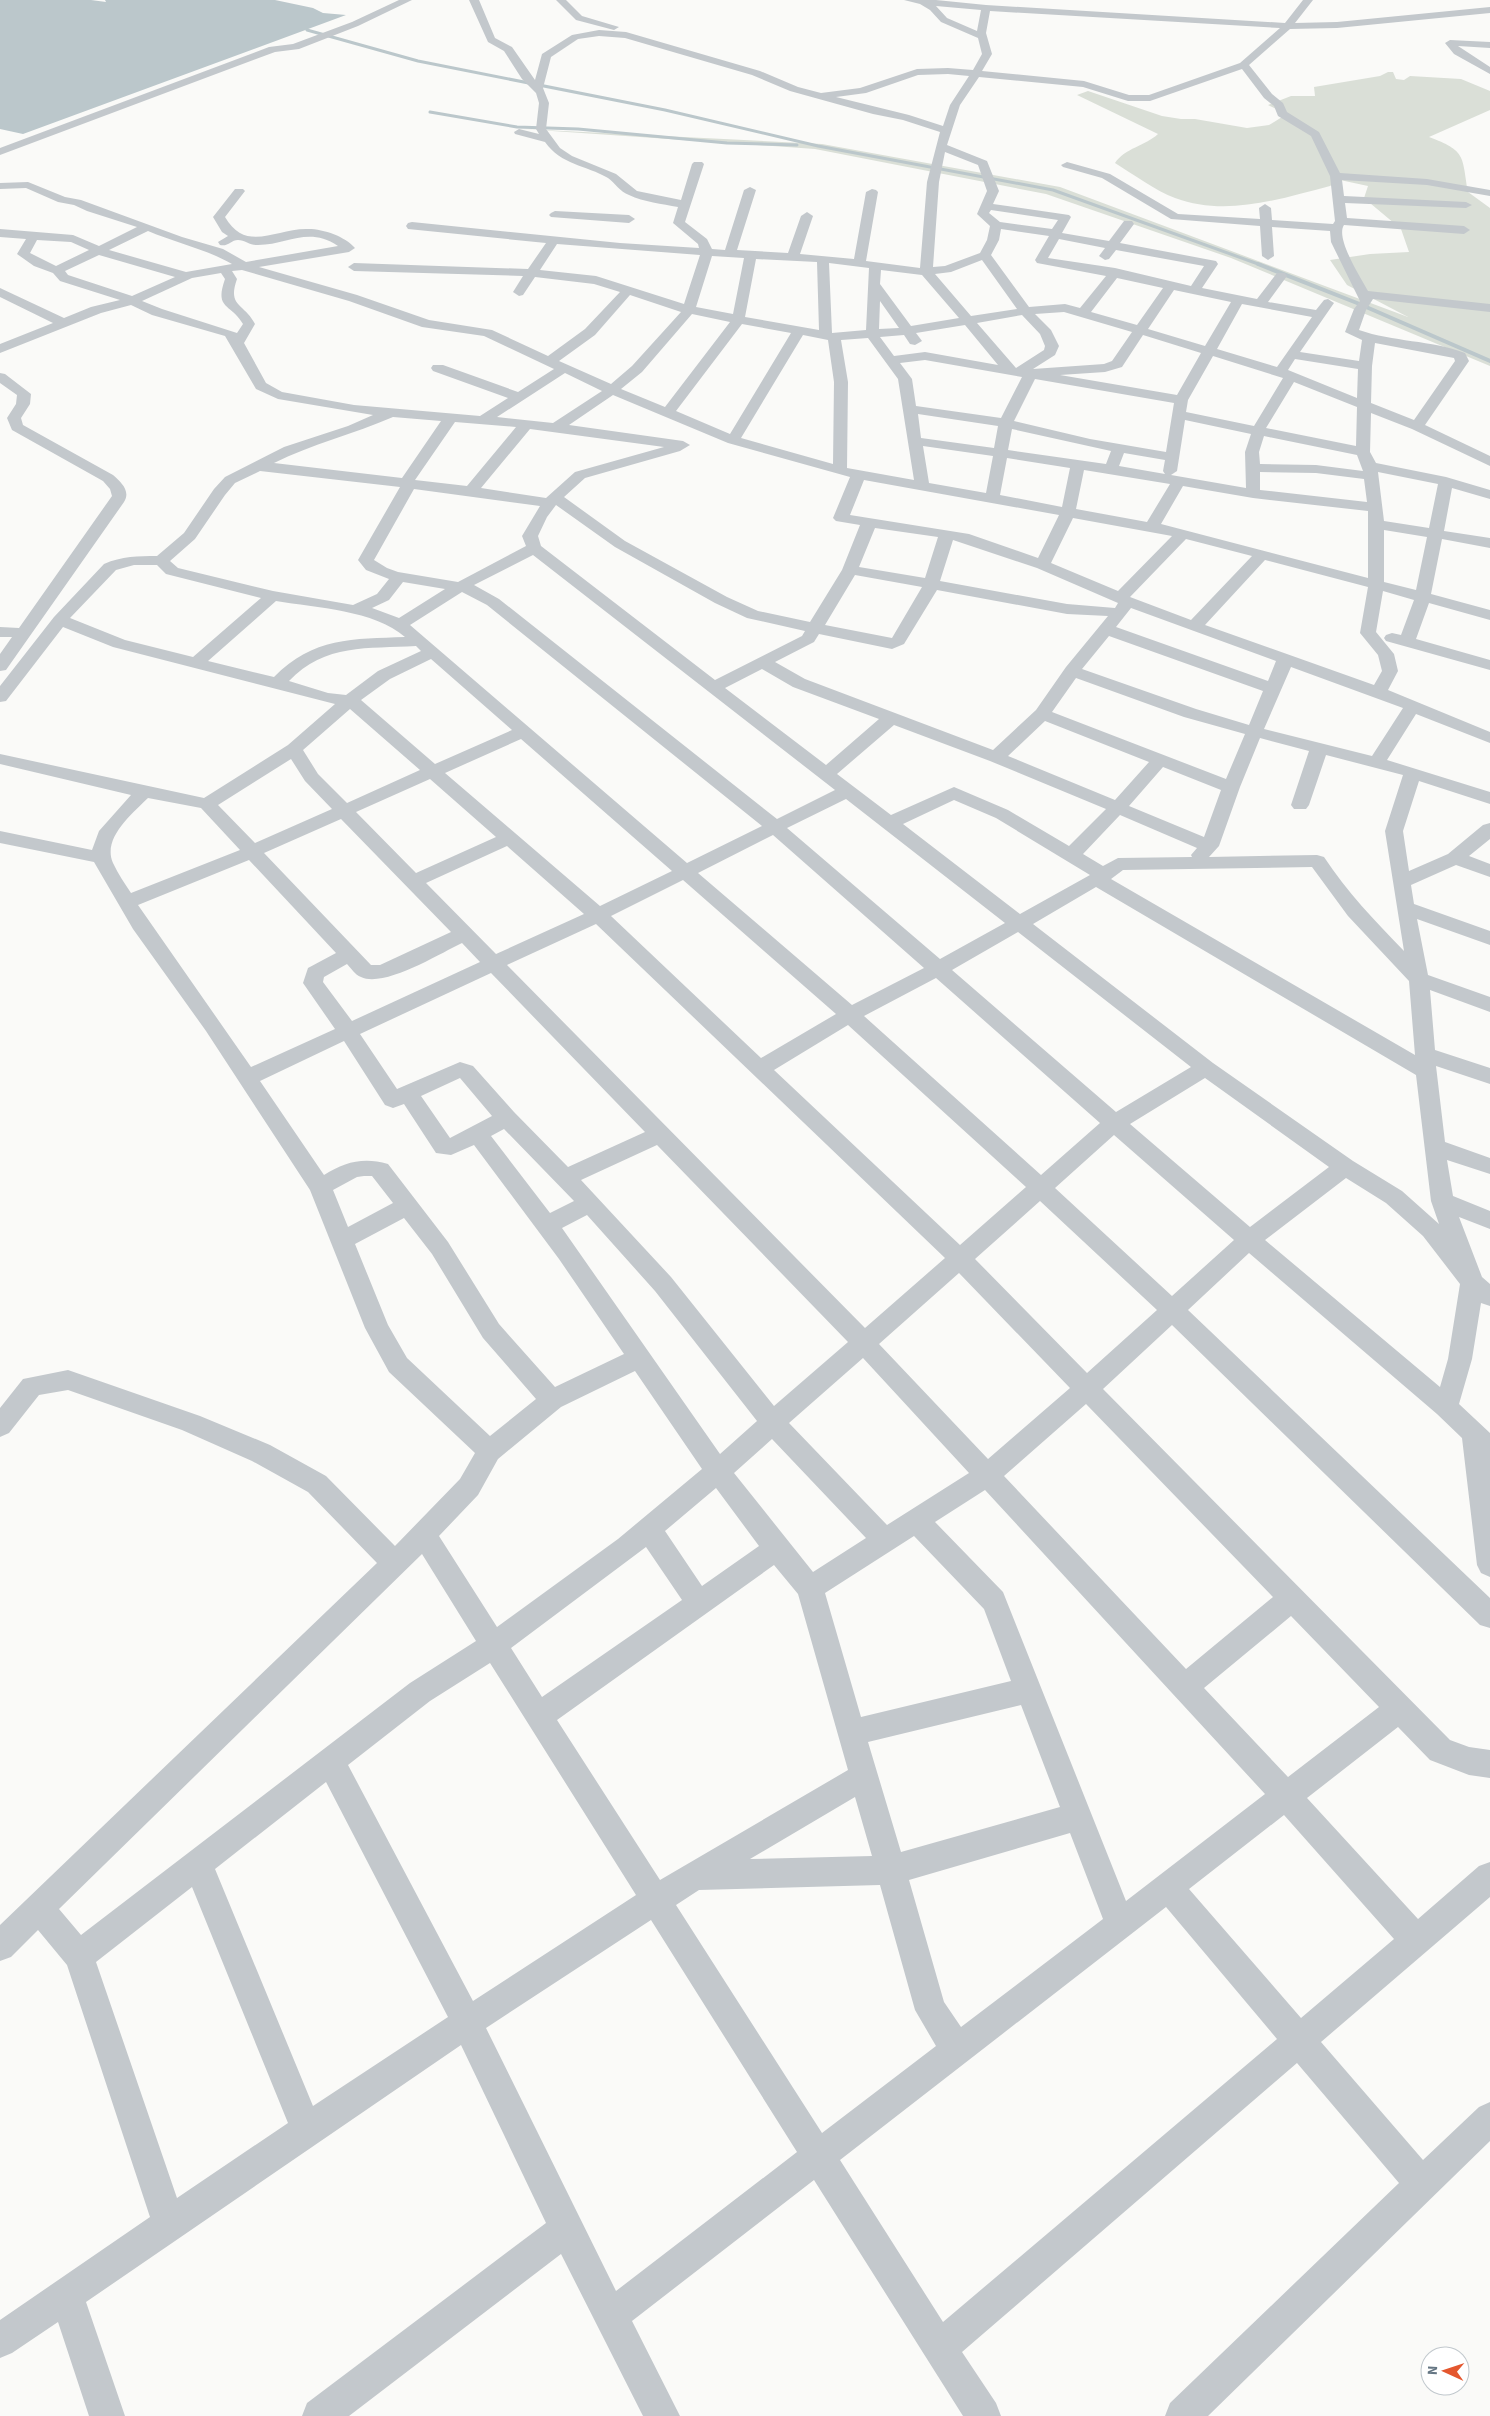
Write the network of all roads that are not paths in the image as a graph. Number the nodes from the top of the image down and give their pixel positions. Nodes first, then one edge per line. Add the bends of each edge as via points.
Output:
1 (407, 0) edge
2 (474, 0) edge
3 (562, 0) edge
4 (909, 0) edge
5 (1308, 0) edge
6 (923, 2) junction
7 (1452, 2) dead end
8 (986, 8) junction
9 (1490, 10) edge
10 (1289, 26) junction
11 (626, 35) junction
12 (981, 36) junction
13 (1490, 45) edge
14 (1244, 65) junction
15 (1490, 70) edge
16 (976, 73) junction
17 (538, 88) junction
18 (822, 96) junction
19 (945, 130) junction
20 (519, 132) dead end
21 (546, 139) junction
22 (941, 146) junction
23 (0, 152) edge
24 (698, 164) dead end
25 (1067, 165) dead end
26 (1336, 176) junction
27 (0, 186) edge
28 (240, 190) dead end
29 (750, 190) dead end
30 (872, 192) dead end
31 (1490, 193) edge
32 (1340, 199) junction
33 (564, 203) dead end
34 (684, 204) junction
35 (1466, 205) dead end
36 (986, 206) junction
37 (1265, 208) dead end
38 (555, 215) junction
39 (807, 216) dead end
40 (629, 219) dead end
41 (1128, 224) dead end
42 (1266, 224) junction
43 (1338, 224) junction
44 (996, 225) junction
45 (412, 226) dead end
46 (148, 227) junction
47 (1464, 230) dead end
48 (0, 233) edge
49 (1055, 234) junction
50 (237, 236) junction
51 (33, 237) junction
52 (536, 238) junction
53 (554, 240) junction
54 (1112, 246) junction
55 (620, 247) junction
56 (209, 248) junction
57 (99, 249) junction
58 (707, 252) junction
59 (730, 253) junction
60 (751, 254) junction
61 (985, 255) junction
62 (1268, 256) dead end
63 (793, 257) junction
64 (823, 259) junction
65 (860, 263) junction
66 (875, 265) junction
67 (246, 267) junction
68 (354, 267) dead end
69 (1096, 269) junction
70 (57, 270) junction
71 (225, 270) junction
72 (926, 272) junction
73 (1115, 272) junction
74 (532, 273) junction
75 (186, 276) junction
76 (1281, 276) dead end
77 (596, 280) junction
78 (874, 284) junction
79 (1171, 285) junction
80 (628, 290) junction
81 (1194, 290) junction
82 (1269, 291) junction
83 (0, 292) edge
84 (519, 292) dead end
85 (1286, 294) dead end
86 (1312, 299) dead end
87 (1238, 300) junction
88 (131, 301) junction
89 (1364, 302) junction
90 (1259, 305) junction
91 (1490, 308) edge
92 (689, 310) junction
93 (1025, 311) junction
94 (1082, 314) junction
95 (1320, 315) junction
96 (738, 320) junction
97 (968, 321) junction
98 (64, 323) junction
99 (799, 331) junction
100 (1138, 331) junction
101 (908, 332) junction
102 (872, 335) junction
103 (830, 337) junction
104 (1369, 338) junction
105 (237, 342) junction
106 (0, 349) edge
107 (1209, 352) junction
108 (1292, 355) junction
109 (925, 356) junction
110 (892, 360) junction
111 (550, 361) junction
112 (1365, 366) junction
113 (438, 368) dead end
114 (564, 368) junction
115 (1020, 371) junction
116 (1285, 374) junction
117 (0, 377) edge
118 (612, 390) junction
119 (517, 396) junction
120 (1181, 400) junction
121 (23, 404) junction
122 (1365, 405) junction
123 (911, 409) junction
124 (0, 410) edge
125 (390, 412) junction
126 (668, 412) junction
127 (1179, 414) junction
128 (451, 417) junction
129 (483, 420) junction
130 (526, 424) junction
131 (696, 424) junction
132 (1006, 424) junction
133 (1417, 426) junction
134 (557, 427) junction
135 (1259, 429) junction
136 (733, 440) junction
137 (915, 441) junction
138 (683, 445) junction
139 (1119, 448) junction
140 (1001, 452) junction
141 (1363, 452) junction
142 (1172, 457) junction
143 (1487, 457) edge
144 (1078, 465) junction
145 (257, 466) junction
146 (1253, 468) junction
147 (1111, 469) junction
148 (840, 471) junction
149 (1371, 471) junction
150 (858, 476) junction
151 (1174, 480) junction
152 (1446, 481) junction
153 (408, 484) junction
154 (922, 486) junction
155 (471, 491) junction
156 (1253, 494) junction
157 (1490, 495) edge
158 (992, 498) junction
159 (553, 500) junction
160 (1375, 507) junction
161 (1068, 513) junction
162 (869, 523) junction
163 (1377, 524) junction
164 (1152, 526) junction
165 (1183, 533) junction
166 (946, 534) junction
167 (1434, 534) junction
168 (1490, 543) edge
169 (534, 548) junction
170 (1262, 554) junction
171 (162, 561) junction
172 (1042, 565) junction
173 (850, 570) junction
174 (400, 576) junction
175 (931, 584) junction
176 (1376, 584) junction
177 (461, 586) junction
178 (273, 596) junction
179 (1423, 597) junction
180 (1122, 604) junction
181 (357, 610) junction
182 (1155, 613) junction
183 (1490, 616) edge
184 (60, 620) junction
185 (400, 624) junction
186 (816, 627) junction
187 (1194, 627) junction
188 (1105, 629) junction
189 (0, 632) edge
190 (24, 633) junction
191 (1368, 633) junction
192 (1130, 638) junction
193 (1407, 641) junction
194 (427, 647) junction
195 (1486, 659) edge
196 (1285, 660) junction
197 (764, 663) junction
198 (195, 664) junction
199 (0, 666) edge
200 (1072, 671) junction
201 (278, 683) junction
202 (714, 687) junction
203 (1271, 688) junction
204 (1378, 692) junction
205 (0, 697) edge
206 (350, 700) junction
207 (1412, 707) junction
208 (1042, 714) junction
209 (890, 719) junction
210 (524, 731) junction
211 (1256, 732) junction
212 (1490, 738) edge
213 (1319, 748) junction
214 (294, 749) junction
215 (996, 757) junction
216 (0, 759) edge
217 (1160, 760) junction
218 (1377, 762) junction
219 (433, 772) junction
220 (1412, 773) junction
221 (826, 774) junction
222 (1231, 787) junction
223 (847, 791) junction
224 (144, 792) junction
225 (1490, 798) edge
226 (207, 804) junction
227 (1300, 804) dead end
228 (1118, 807) junction
229 (344, 812) junction
230 (889, 823) junction
231 (774, 826) junction
232 (1490, 828) edge
233 (0, 837) edge
234 (510, 838) junction
235 (1210, 846) junction
236 (251, 852) junction
237 (1071, 855) junction
238 (102, 858) junction
239 (1455, 858) junction
240 (1192, 863) junction
241 (1490, 871) edge
242 (683, 872) junction
243 (1100, 877) junction
244 (413, 882) junction
245 (1402, 882) junction
246 (128, 902) junction
247 (1405, 908) junction
248 (598, 914) junction
249 (1018, 923) junction
250 (464, 934) junction
251 (1490, 938) edge
252 (349, 954) junction
253 (494, 964) junction
254 (938, 969) junction
255 (1418, 979) junction
256 (1490, 1005) edge
257 (850, 1015) junction
258 (348, 1031) junction
259 (1426, 1063) junction
260 (760, 1068) junction
261 (1206, 1068) junction
262 (1490, 1076) edge
263 (247, 1078) junction
264 (408, 1094) junction
265 (506, 1118) junction
266 (1114, 1123) junction
267 (477, 1134) junction
268 (660, 1134) junction
269 (1434, 1147) junction
270 (1490, 1166) edge
271 (1344, 1167) junction
272 (565, 1178) junction
273 (320, 1187) junction
274 (1041, 1188) junction
275 (1442, 1201) junction
276 (590, 1204) junction
277 (408, 1206) junction
278 (1490, 1220) edge
279 (548, 1226) junction
280 (1249, 1240) junction
281 (341, 1241) junction
282 (960, 1259) junction
283 (1472, 1282) junction
284 (1490, 1297) edge
285 (1172, 1310) junction
286 (864, 1343) junction
287 (639, 1358) junction
288 (1087, 1388) junction
289 (552, 1400) junction
290 (1446, 1407) junction
291 (773, 1423) junction
292 (0, 1426) edge
293 (1482, 1442) edge
294 (489, 1451) junction
295 (716, 1472) junction
296 (987, 1475) junction
297 (916, 1520) junction
298 (649, 1529) junction
299 (424, 1535) junction
300 (885, 1540) junction
301 (776, 1549) junction
302 (394, 1564) junction
303 (1490, 1565) edge
304 (810, 1588) junction
305 (1291, 1599) junction
306 (699, 1603) junction
307 (1490, 1616) edge
308 (495, 1644) junction
309 (1185, 1688) junction
310 (1028, 1690) junction
311 (1399, 1709) junction
312 (540, 1715) junction
313 (852, 1733) junction
314 (330, 1762) junction
315 (1490, 1764) edge
316 (864, 1776) junction
317 (1286, 1796) junction
318 (1078, 1816) junction
319 (198, 1864) junction
320 (891, 1870) junction
321 (695, 1875) junction
322 (1490, 1876) edge
323 (1168, 1887) junction
324 (657, 1900) junction
325 (39, 1908) junction
326 (1120, 1924) junction
327 (1416, 1940) junction
328 (0, 1946) edge
329 (79, 1956) junction
330 (467, 2022) junction
331 (1300, 2040) junction
332 (958, 2050) junction
333 (1490, 2118) edge
334 (306, 2128) junction
335 (819, 2157) junction
336 (1422, 2184) junction
337 (169, 2223) junction
338 (566, 2229) junction
339 (66, 2295) junction
340 (611, 2316) junction
341 (0, 2340) edge
342 (940, 2348) junction
343 (106, 2416) edge
344 (320, 2416) edge
345 (662, 2416) edge
346 (983, 2416) edge
347 (1183, 2416) edge

1 - 23 street via 355,24 295,46 273,49
2 - 17 street via 491,40 508,49 526,77
3 - 11 street via 579,18 612,25
4 - 6 street
5 - 10 street
6 - 8 street
6 - 12 street via 944,20
7 - 9 street
8 - 10 street
8 - 12 street
9 - 10 street via 1337,25
10 - 14 street via 1248,58
11 - 17 street via 599,33 570,40 544,58
11 - 18 street
12 - 16 street via 987,56
13 - 15 street via 1449,43 1458,52
14 - 16 street via 1158,96 1135,99 1089,85
14 - 26 street via 1279,105 1282,114 1314,134
16 - 18 street via 917,72 862,91
16 - 19 street via 955,105
17 - 21 street via 543,98 542,129
18 - 19 street
19 - 22 street
20 - 21 street
21 - 34 street via 560,153 612,176 630,191
22 - 36 street via 983,163 993,189
22 - 72 street via 933,182
24 - 34 street
25 - 42 street via 1106,176 1174,216
26 - 31 street via 1427,182
26 - 32 street
27 - 46 street via 28,185 62,200 77,202 91,210
28 - 50 street via 219,218 227,231
29 - 59 street
30 - 65 street
32 - 35 street
32 - 43 street
33 - 38 street
34 - 58 street via 679,223 703,242
36 - 44 street via 983,214
36 - 49 street via 1065,217
37 - 42 street
38 - 40 street
38 - 52 street
39 - 63 street
41 - 54 street
42 - 43 street
42 - 62 street
43 - 47 street
43 - 89 street via 1337,242
44 - 49 street
44 - 61 street
45 - 52 street
46 - 56 street via 178,240
46 - 57 street
48 - 51 street
49 - 54 street
49 - 69 street via 1041,260
50 - 56 street
50 - 67 street via 260,242 306,232 334,238 349,248
51 - 57 street via 70,238
51 - 70 street via 23,254
52 - 53 street
53 - 55 street
53 - 74 street
54 - 69 street
54 - 81 street via 1212,264
55 - 58 street
55 - 77 street
56 - 67 street
57 - 70 street
57 - 75 street via 115,257
58 - 59 street
58 - 92 street
59 - 60 street
60 - 63 street
60 - 96 street
61 - 72 street via 947,269
61 - 93 street
63 - 64 street
64 - 65 street
64 - 103 street
65 - 66 street
66 - 72 street
66 - 78 street
67 - 71 street
67 - 111 street via 342,294 427,324 482,332
68 - 74 street
69 - 73 street
70 - 88 street via 64,278
71 - 75 street
71 - 105 street via 231,279 226,293 229,304 244,315 248,324
72 - 97 street
73 - 79 street
73 - 94 street
74 - 77 street
74 - 84 street
75 - 88 street
76 - 82 street
77 - 80 street
78 - 101 street
78 - 102 street
79 - 81 street
79 - 100 street
80 - 92 street
80 - 111 street via 590,332
81 - 87 street
82 - 85 street
82 - 90 street
83 - 98 street
86 - 95 street via 1329,302
87 - 90 street
87 - 107 street
88 - 98 street
88 - 105 street via 157,312 222,330
89 - 91 street
89 - 104 street via 1352,332
90 - 95 street
92 - 96 street
92 - 118 street via 637,369
93 - 94 street via 1065,308
93 - 97 street
93 - 115 street via 1044,329 1052,346 1050,352
94 - 100 street
95 - 108 street
96 - 99 street
96 - 126 street
97 - 101 street
97 - 115 street
98 - 106 street
99 - 103 street
99 - 136 street
100 - 107 street
100 - 115 street via 1119,362 1111,366
101 - 102 street
101 - 109 street
102 - 103 street
102 - 110 street
103 - 148 street via 841,382
104 - 112 street
104 - 133 street via 1460,356 1462,361
105 - 125 street via 261,386 270,392 337,407
107 - 116 street
107 - 120 street
108 - 112 street
108 - 116 street
109 - 110 street
109 - 115 street
110 - 123 street via 905,379
111 - 114 street
112 - 122 street
113 - 119 street
114 - 118 street
114 - 119 street
115 - 120 street
115 - 132 street
116 - 122 street
116 - 135 street
117 - 121 street via 23,391
118 - 126 street
118 - 134 street
119 - 129 street
120 - 127 street
121 - 124 street
121 - 190 street via 14,418 18,427 108,478 120,494 120,499
122 - 133 street
122 - 141 street
123 - 132 street
123 - 137 street
125 - 128 street
125 - 145 street
126 - 131 street
127 - 135 street
127 - 142 street
128 - 129 street
128 - 153 street
129 - 130 street
130 - 134 street
130 - 155 street
131 - 136 street
131 - 138 street
132 - 139 street
132 - 140 street
133 - 143 street
134 - 138 street
135 - 141 street
135 - 146 street via 1252,452
136 - 148 street
137 - 140 street
137 - 154 street
138 - 159 street via 580,475
139 - 142 street
139 - 147 street
140 - 144 street
140 - 158 street
141 - 149 street
142 - 151 street
144 - 147 street
144 - 161 street
145 - 153 street
145 - 171 street via 224,485 190,536
146 - 149 street
146 - 156 street
147 - 151 street
148 - 150 street
149 - 152 street
149 - 160 street
150 - 154 street
150 - 162 street via 840,517
151 - 156 street
151 - 164 street
152 - 157 street
152 - 167 street
153 - 155 street
153 - 174 street via 366,560 374,568
154 - 158 street
155 - 159 street
156 - 160 street
158 - 161 street
159 - 169 street via 530,536
159 - 186 street via 620,544 721,600 759,617
160 - 163 street
161 - 164 street
161 - 172 street
162 - 166 street
162 - 173 street
163 - 167 street
163 - 176 street
164 - 165 street
165 - 170 street
165 - 180 street
166 - 172 street
166 - 175 street
167 - 168 street
167 - 179 street
169 - 177 street
169 - 202 street
170 - 176 street
170 - 187 street
171 - 178 street via 172,571
171 - 184 street via 134,560 112,566
172 - 180 street
173 - 175 street
173 - 186 street
174 - 177 street
174 - 181 street via 383,597
175 - 180 street via 1067,609 1102,610
175 - 186 street via 925,599 895,643
176 - 179 street
176 - 191 street
177 - 185 street
177 - 231 street via 493,602
178 - 181 street
178 - 198 street
179 - 183 street
179 - 193 street
180 - 182 street
180 - 188 street
181 - 185 street
182 - 187 street
182 - 192 street
184 - 198 street via 120,644
184 - 205 street
185 - 194 street
186 - 197 street via 808,639
187 - 196 street
188 - 192 street
188 - 200 street
189 - 190 street
190 - 199 street
191 - 193 street
191 - 204 street via 1386,654 1389,663 1389,677
192 - 203 street
193 - 195 street
194 - 201 street via 344,647 319,653 305,659
194 - 206 street
194 - 210 street
196 - 203 street
196 - 204 street
197 - 202 street
197 - 209 street via 799,683
198 - 201 street
200 - 208 street
200 - 211 street via 1178,710
201 - 206 street via 326,698
202 - 221 street
203 - 211 street
204 - 207 street
206 - 214 street
206 - 219 street
207 - 212 street
207 - 218 street
208 - 215 street
208 - 217 street
209 - 215 street
209 - 221 street
210 - 219 street
210 - 242 street
211 - 213 street
211 - 222 street
213 - 218 street
213 - 227 street
214 - 226 street
214 - 229 street via 311,777
215 - 228 street
216 - 224 street
217 - 222 street
217 - 228 street
218 - 220 street
219 - 229 street
219 - 234 street
220 - 225 street
220 - 245 street via 1394,831
221 - 223 street
222 - 235 street
223 - 230 street
223 - 231 street
224 - 226 street
224 - 238 street via 106,835 101,848
226 - 236 street
228 - 235 street
228 - 237 street
229 - 236 street
229 - 244 street
230 - 237 street via 954,793 1002,814
230 - 249 street
231 - 242 street
231 - 254 street
232 - 239 street
233 - 238 street
234 - 244 street
234 - 248 street
235 - 240 street
236 - 246 street
236 - 252 street
237 - 243 street
238 - 246 street
239 - 241 street
239 - 245 street
240 - 243 street via 1118,864
240 - 255 street via 1317,861 1355,912
242 - 248 street
242 - 257 street
243 - 249 street
243 - 259 street
244 - 250 street
245 - 247 street
246 - 263 street
247 - 251 street
247 - 255 street
248 - 253 street
248 - 260 street
249 - 254 street
249 - 261 street
250 - 252 street via 383,972 366,972
250 - 253 street
252 - 258 street via 314,973 312,978 312,983
253 - 258 street
253 - 268 street
254 - 257 street
254 - 266 street
255 - 256 street
255 - 259 street
257 - 260 street
257 - 274 street
258 - 263 street
258 - 264 street via 393,1100
259 - 262 street
259 - 269 street
260 - 282 street
261 - 266 street
261 - 271 street
263 - 273 street
264 - 265 street via 464,1070
264 - 267 street via 444,1147
265 - 267 street
265 - 272 street
266 - 274 street
266 - 280 street
267 - 279 street
268 - 272 street
268 - 286 street
269 - 270 street
269 - 275 street
271 - 280 street
271 - 283 street via 1394,1197 1431,1230
272 - 276 street
273 - 277 street via 360,1166 373,1167 380,1170
273 - 281 street
274 - 282 street
274 - 285 street
275 - 278 street
275 - 283 street
276 - 279 street
276 - 291 street via 663,1284
277 - 281 street
277 - 289 street via 440,1248 491,1331
279 - 287 street
280 - 285 street
280 - 290 street
281 - 294 street via 377,1328 398,1365
282 - 286 street
282 - 288 street
283 - 284 street
283 - 290 street via 1460,1358
285 - 288 street
285 - 307 street
286 - 291 street
286 - 296 street
287 - 289 street
287 - 295 street
288 - 296 street
288 - 305 street
289 - 294 street
290 - 293 street
291 - 295 street
291 - 300 street
292 - 302 street via 32,1386 68,1380 191,1423 261,1452 317,1484
293 - 303 street
294 - 299 street via 469,1487
295 - 298 street
295 - 301 street
296 - 297 street
296 - 309 street
297 - 300 street
297 - 310 street via 994,1601
298 - 306 street
298 - 308 street
299 - 302 street
299 - 308 street
300 - 304 street
301 - 304 street
301 - 306 street
302 - 325 street
304 - 313 street
305 - 309 street
305 - 311 street
306 - 312 street
308 - 312 street
308 - 314 street via 420,1692
309 - 317 street
310 - 313 street
310 - 318 street
311 - 315 street via 1440,1750 1470,1761
311 - 317 street
312 - 324 street
313 - 316 street
314 - 319 street
314 - 330 street
316 - 320 street
316 - 321 street
317 - 323 street
317 - 327 street
318 - 320 street
318 - 326 street
319 - 329 street
319 - 334 street
320 - 321 street
320 - 332 street via 931,2010
321 - 324 street
322 - 327 street
323 - 326 street
323 - 331 street
324 - 330 street
324 - 335 street
325 - 328 street
325 - 329 street
326 - 332 street
327 - 331 street
329 - 337 street
330 - 334 street
330 - 338 street
331 - 336 street
331 - 342 street
332 - 335 street
333 - 336 street
334 - 337 street
335 - 340 street
335 - 342 street
336 - 347 street
337 - 339 street
338 - 340 street
338 - 344 street
339 - 341 street
339 - 343 street
340 - 345 street
342 - 346 street

